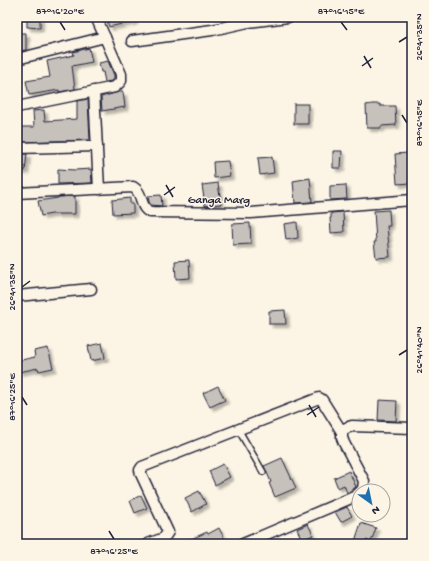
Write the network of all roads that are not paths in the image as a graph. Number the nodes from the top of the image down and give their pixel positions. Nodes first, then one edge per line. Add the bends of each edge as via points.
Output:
1 (96, 17) edge
2 (288, 17) edge
3 (247, 20) edge
4 (105, 38) junction
5 (132, 41) dead end
6 (17, 59) edge
7 (94, 91) junction
8 (17, 107) edge
9 (97, 146) junction
10 (17, 148) edge
11 (99, 189) junction
12 (17, 193) edge
13 (412, 200) edge
14 (91, 289) dead end
15 (17, 296) edge
16 (412, 428) edge
17 (238, 429) junction
18 (342, 432) junction
19 (263, 472) dead end
20 (364, 483) edge
21 (351, 498) edge
22 (148, 544) edge
23 (243, 544) edge

1 - 4 street
2 - 3 street
3 - 5 street via 212,30
4 - 6 street
4 - 7 street via 121,74 121,81 115,87
7 - 8 street
7 - 9 street
9 - 10 street
9 - 11 street
11 - 12 street, Ganga Marg
11 - 13 street, Ganga Marg via 133,187 138,190 144,208 150,212 251,213
14 - 15 street
16 - 18 street via 352,426
17 - 18 street via 319,398
17 - 19 lane
17 - 22 street via 141,468 141,474 168,532 164,538
18 - 20 street via 344,443
21 - 23 street

